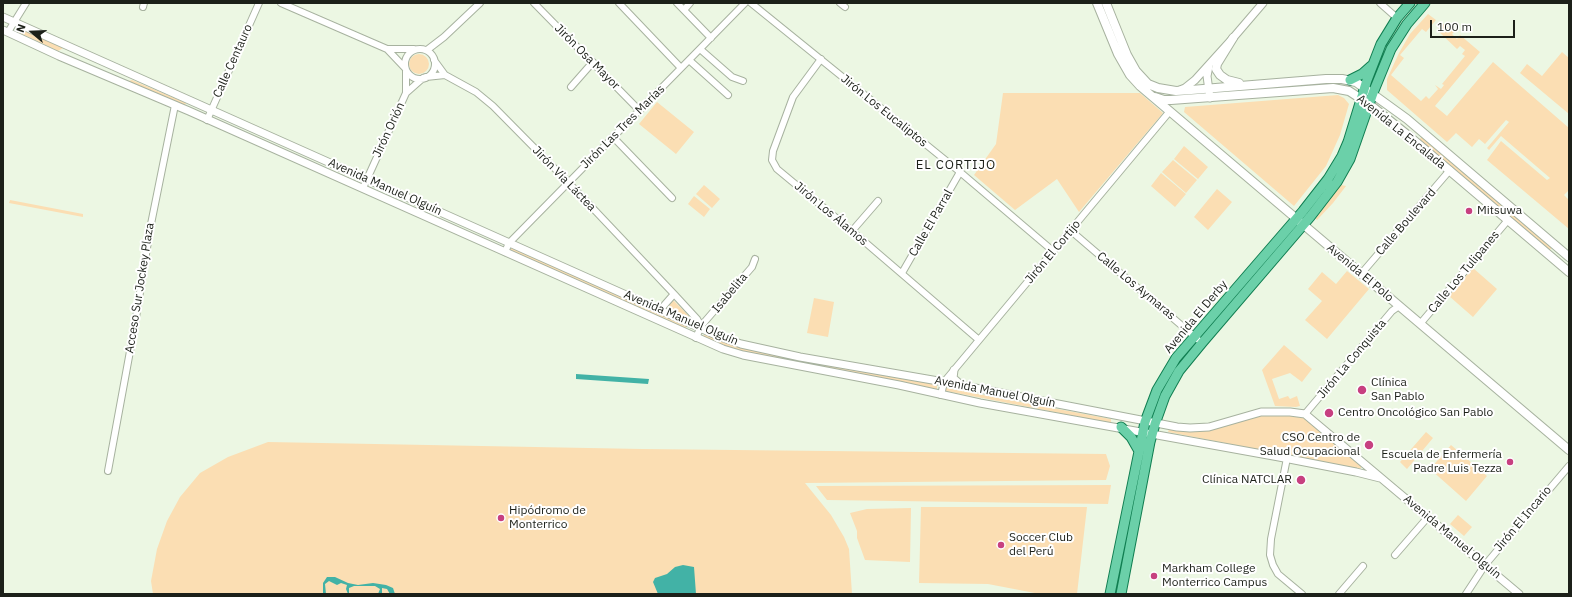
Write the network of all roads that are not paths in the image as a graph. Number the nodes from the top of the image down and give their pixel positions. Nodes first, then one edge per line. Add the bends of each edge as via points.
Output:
1 (26, 3) edge
2 (259, 3) edge
3 (281, 3) edge
4 (480, 3) edge
5 (534, 3) edge
6 (619, 3) edge
7 (677, 3) edge
8 (690, 3) edge
9 (745, 3) edge
10 (751, 3) edge
11 (1097, 3) edge
12 (1106, 3) edge
13 (1263, 3) edge
14 (1380, 3) edge
15 (1410, 3) edge
16 (1425, 3) edge
17 (684, 10) junction
18 (3, 17) edge
19 (1397, 18) junction
20 (14, 21) junction
21 (6, 31) edge
22 (711, 38) junction
23 (1233, 38) junction
24 (387, 49) junction
25 (416, 49) junction
26 (700, 49) junction
27 (427, 50) junction
28 (821, 59) junction
29 (434, 60) junction
30 (689, 60) junction
31 (593, 62) junction
32 (1210, 64) junction
33 (1373, 64) junction
34 (681, 68) junction
35 (406, 69) junction
36 (444, 75) junction
37 (424, 78) junction
38 (1350, 80) junction
39 (743, 81) dead end
40 (1247, 85) junction
41 (571, 87) dead end
42 (1364, 87) junction
43 (1208, 88) junction
44 (1191, 90) junction
45 (1176, 91) junction
46 (406, 93) junction
47 (1373, 93) junction
48 (728, 95) dead end
49 (1151, 95) junction
50 (1210, 98) junction
51 (1175, 100) junction
52 (1365, 101) junction
53 (192, 102) junction
54 (175, 105) junction
55 (211, 110) junction
56 (639, 110) junction
57 (189, 111) junction
58 (1170, 111) junction
59 (207, 120) junction
60 (1418, 128) junction
61 (613, 137) junction
62 (1410, 137) junction
63 (1450, 170) junction
64 (960, 172) junction
65 (367, 179) junction
66 (568, 182) junction
67 (362, 188) junction
68 (672, 198) dead end
69 (878, 201) dead end
70 (1508, 220) junction
71 (1300, 221) junction
72 (1070, 230) junction
73 (1285, 230) junction
74 (852, 231) junction
75 (1293, 237) junction
76 (509, 243) junction
77 (1053, 251) junction
78 (505, 252) junction
79 (1569, 257) edge
80 (755, 259) dead end
81 (1569, 272) edge
82 (902, 274) junction
83 (1361, 274) junction
84 (674, 294) junction
85 (1399, 306) junction
86 (660, 310) junction
87 (1420, 324) junction
88 (701, 327) junction
89 (1195, 336) junction
90 (696, 338) junction
91 (979, 340) junction
92 (1202, 343) junction
93 (800, 357) junction
94 (799, 366) junction
95 (954, 370) junction
96 (944, 382) junction
97 (963, 386) junction
98 (941, 395) junction
99 (1305, 414) junction
100 (1145, 422) junction
101 (1155, 424) junction
102 (1168, 426) junction
103 (1121, 428) junction
104 (1143, 432) junction
105 (1152, 434) junction
106 (1166, 436) junction
107 (1569, 450) edge
108 (1139, 451) junction
109 (1287, 458) junction
110 (1361, 459) junction
111 (1569, 466) edge
112 (108, 471) dead end
113 (1356, 472) junction
114 (1384, 480) junction
115 (1135, 498) junction
116 (1428, 517) junction
117 (1395, 555) dead end
118 (1485, 565) junction
119 (1363, 566) dead end
120 (1110, 594) edge
121 (1121, 594) edge
122 (1302, 594) edge
123 (1339, 594) edge
124 (1466, 594) edge
125 (1520, 594) edge

1 - 20 street
2 - 55 street, Calle Centauro
3 - 24 street
4 - 27 street via 444,38
5 - 31 street, Jirón Osa Mayor
6 - 34 street
7 - 17 street
8 - 17 street
9 - 22 street, Jirón Las Tres Marías
10 - 28 street, Jirón Los Eucaliptos
11 - 49 main road, Avenida El Polo via 1127,70
12 - 45 main road, Avenida La Encalada via 1127,55 1142,78 1158,88
13 - 23 street
14 - 19 street
15 - 19 main road, Avenida El Derby
16 - 47 main road via 1396,40
17 - 22 street
18 - 20 street, Avenida Manuel Olguín
19 - 33 main road, Avenida El Derby via 1384,37
20 - 21 street
20 - 53 street, Avenida Manuel Olguín
21 - 54 street, Avenida Manuel Olguín
22 - 26 street, Jirón Las Tres Marías
23 - 32 street
23 - 40 main road via 1216,69 1227,80
24 - 25 street
24 - 35 street
25 - 27 street
25 - 35 street via 406,58
26 - 30 street, Jirón Las Tres Marías
26 - 39 street via 732,77
27 - 29 street
28 - 64 street, Jirón Los Eucaliptos
28 - 74 street, Jirón Los Álamos via 793,97 772,160 779,171
29 - 36 street, Jirón Vía Láctea
29 - 37 street via 434,68 429,76
30 - 34 street, Jirón Las Tres Marías
30 - 48 street
31 - 41 street
31 - 56 street, Jirón Osa Mayor
32 - 43 street
32 - 45 street via 1189,85
33 - 38 main road
33 - 42 main road, Avenida El Derby
34 - 56 street, Jirón Las Tres Marías
35 - 37 street via 412,76
35 - 46 street, Jirón Orión
36 - 37 street
36 - 66 street, Jirón Vía Láctea via 476,92 493,106
37 - 46 street, Jirón Orión
38 - 40 main road, Avenida La Encalada via 1326,78
38 - 42 main road, Avenida La Encalada
40 - 43 main road, Avenida La Encalada
42 - 47 main road, Avenida La Encalada
42 - 52 main road, Avenida El Derby
43 - 44 main road, Avenida La Encalada
43 - 50 street
44 - 45 main road, Avenida La Encalada
44 - 51 main road via 1195,92 1193,96
46 - 65 street, Jirón Orión
47 - 52 main road
47 - 60 main road, Avenida La Encalada
49 - 51 main road, Avenida La Encalada via 1164,100
49 - 58 main road, Avenida El Polo
50 - 51 main road, Avenida La Encalada
50 - 52 main road, Avenida La Encalada via 1333,88 1347,90
52 - 62 main road, Avenida La Encalada
52 - 71 main road, Avenida El Derby via 1354,148 1344,172 1329,194
53 - 55 street, Avenida Manuel Olguín
53 - 57 street
54 - 57 street, Avenida Manuel Olguín
54 - 112 street, Acceso Sur Jockey Plaza via 150,229
55 - 59 street, Calle Centauro
55 - 65 street, Avenida Manuel Olguín
56 - 61 street, Jirón Las Tres Marías
57 - 59 street, Avenida Manuel Olguín
58 - 71 main road, Avenida El Polo
58 - 72 street, Jirón El Cortijo
59 - 67 street, Avenida Manuel Olguín
60 - 62 main road
60 - 79 main road, Avenida La Encalada
61 - 66 street, Jirón Las Tres Marías
61 - 68 street
62 - 63 main road, Avenida La Encalada
63 - 70 main road, Avenida La Encalada
63 - 83 street, Calle Boulevard
64 - 77 street, Jirón Los Eucaliptos
64 - 82 street, Calle El Parral
65 - 67 street, Jirón Orión
65 - 76 street, Avenida Manuel Olguín
66 - 76 street, Jirón Las Tres Marías
66 - 84 street, Jirón Vía Láctea
67 - 78 street, Avenida Manuel Olguín
69 - 74 street
70 - 81 main road, Avenida La Encalada
70 - 87 street, Calle Los Tulipanes
71 - 73 main road, Avenida El Derby
71 - 75 main road, Avenida El Derby
71 - 83 main road, Avenida El Polo
72 - 77 street, Jirón El Cortijo
72 - 89 street, Calle Los Aymaras
73 - 75 main road via 1292,230
73 - 89 main road, Avenida El Derby
74 - 82 street, Jirón Los Álamos
75 - 92 main road, Avenida El Derby
76 - 78 street, Jirón Las Tres Marías
76 - 86 street, Avenida Manuel Olguín
77 - 91 street, Jirón El Cortijo
78 - 90 street, Avenida Manuel Olguín
80 - 88 street, Isabelita via 752,267
82 - 91 street, Jirón Los Álamos
83 - 85 main road, Avenida El Polo
84 - 86 street
84 - 88 street, Jirón Vía Láctea
85 - 87 main road, Avenida El Polo
85 - 99 street, Jirón La Conquista
86 - 88 street, Avenida Manuel Olguín
87 - 107 main road, Avenida El Polo
88 - 90 street, Isabelita
88 - 93 street, Avenida Manuel Olguín via 727,340
89 - 92 street, Calle Los Aymaras
89 - 100 main road, Avenida El Derby via 1162,380
90 - 94 street, Avenida Manuel Olguín via 736,353
91 - 95 street, Jirón El Cortijo
92 - 101 main road, Avenida El Derby via 1174,379
93 - 94 street
93 - 96 street, Avenida Manuel Olguín
94 - 98 street, Avenida Manuel Olguín via 899,384
95 - 96 street, Jirón El Cortijo
95 - 97 street via 953,378
96 - 97 street, Avenida Manuel Olguín
96 - 98 street, Jirón El Cortijo
97 - 100 street, Avenida Manuel Olguín
98 - 103 street, Avenida Manuel Olguín
99 - 102 street, Avenida Manuel Olguín via 1260,412 1209,427
99 - 110 street, Avenida Manuel Olguín
100 - 101 street, Avenida Manuel Olguín
100 - 104 main road, Avenida El Derby
101 - 102 street, Avenida Manuel Olguín
101 - 105 main road, Avenida El Derby
102 - 106 street
103 - 104 street, Avenida Manuel Olguín
103 - 108 main road via 1131,437
104 - 105 street, Avenida Manuel Olguín
104 - 108 main road, Avenida El Derby
105 - 106 street, Avenida Manuel Olguín
105 - 115 main road, Avenida El Derby
106 - 109 street, Avenida Manuel Olguín
108 - 115 main road, Avenida El Derby
109 - 113 street, Avenida Manuel Olguín
109 - 122 street via 1270,555 1278,574
110 - 113 street via 1364,468
110 - 114 street, Avenida Manuel Olguín
111 - 118 street, Jirón El Incario
113 - 114 street, Avenida Manuel Olguín
114 - 116 street, Avenida Manuel Olguín
115 - 120 main road, Avenida El Derby
115 - 121 main road, Avenida El Derby
116 - 117 street
116 - 118 street, Avenida Manuel Olguín
118 - 124 street, Jirón El Incario
118 - 125 street, Avenida Manuel Olguín
119 - 123 street

